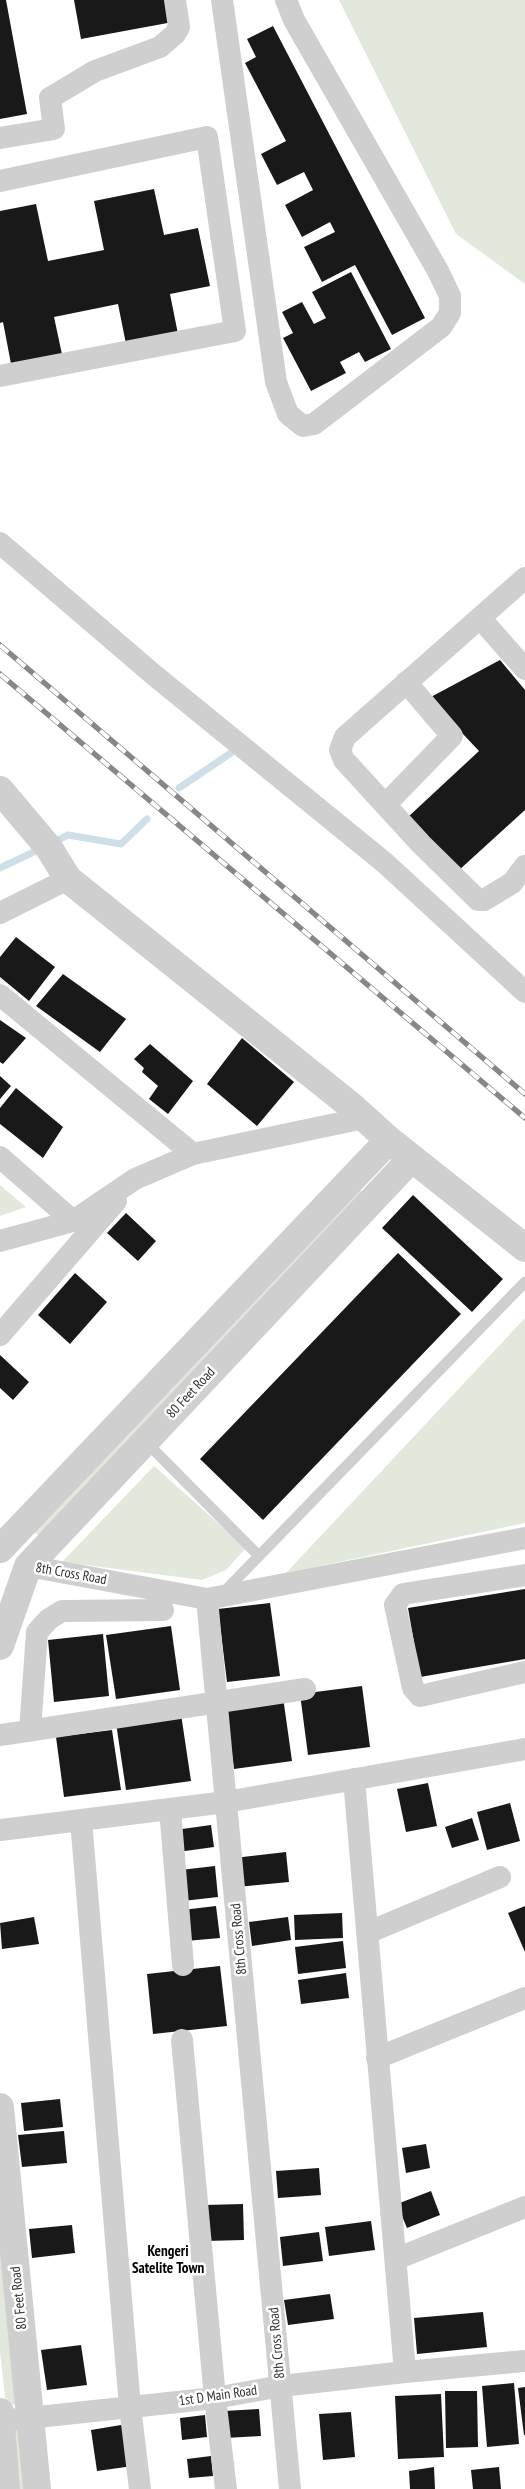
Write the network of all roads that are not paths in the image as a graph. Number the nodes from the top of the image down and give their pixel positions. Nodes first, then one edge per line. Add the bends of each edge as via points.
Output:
1 (175, 0) edge
2 (222, 0) edge
3 (286, 0) edge
4 (0, 138) edge
5 (0, 181) edge
6 (0, 376) edge
7 (0, 543) edge
8 (525, 578) edge
9 (480, 618) junction
10 (525, 670) edge
11 (406, 682) junction
12 (0, 790) edge
13 (385, 805) junction
14 (68, 880) junction
15 (521, 883) edge
16 (0, 912) edge
17 (525, 992) edge
18 (0, 995) edge
19 (364, 1118) junction
20 (389, 1140) junction
21 (193, 1154) junction
22 (0, 1157) edge
23 (412, 1158) junction
24 (135, 1179) junction
25 (73, 1221) junction
26 (0, 1241) edge
27 (525, 1248) edge
28 (525, 1282) edge
29 (0, 1335) edge
30 (145, 1441) junction
31 (525, 1538) edge
32 (0, 1549) edge
33 (259, 1556) junction
34 (0, 1561) edge
35 (28, 1566) junction
36 (525, 1575) edge
37 (213, 1598) junction
38 (163, 1610) dead end
39 (0, 1646) edge
40 (525, 1672) edge
41 (305, 1689) dead end
42 (216, 1701) junction
43 (30, 1731) junction
44 (0, 1735) edge
45 (525, 1749) edge
46 (354, 1779) junction
47 (226, 1802) junction
48 (170, 1809) junction
49 (81, 1820) junction
50 (0, 1830) edge
51 (500, 1877) dead end
52 (367, 1934) junction
53 (183, 1965) dead end
54 (525, 1998) edge
55 (182, 2040) dead end
56 (377, 2058) junction
57 (0, 2107) edge
58 (525, 2207) edge
59 (396, 2259) junction
60 (525, 2361) edge
61 (405, 2372) junction
62 (281, 2386) junction
63 (215, 2398) junction
64 (130, 2407) junction
65 (31, 2417) junction
66 (0, 2418) edge
67 (6, 2489) edge
68 (37, 2489) edge
69 (140, 2489) edge
70 (226, 2489) edge
71 (290, 2489) edge

1 - 4 street via 178,27 160,46 95,71 50,98 54,129
2 - 3 street via 276,382 288,414 303,426 314,424 441,326 450,313 450,296 294,20
5 - 6 street via 208,137 235,332
7 - 17 street via 154,675 385,863
8 - 9 street
9 - 10 street
9 - 11 street
11 - 13 street via 452,736
11 - 13 street via 344,737 340,750 344,760
12 - 14 street via 44,842
13 - 15 street via 478,900
14 - 16 street
14 - 19 street
18 - 21 street
19 - 20 street
19 - 21 street
20 - 23 street
20 - 32 street
21 - 24 street
22 - 25 street
23 - 27 street
23 - 30 street, 80 Feet Road
24 - 25 street
24 - 29 street
25 - 26 street
28 - 33 lane
30 - 33 lane
30 - 35 street, 80 Feet Road
31 - 37 street
33 - 37 lane
34 - 35 street, 8th Cross Road
35 - 37 street, 8th Cross Road
35 - 39 street, 80 Feet Road
36 - 40 street via 403,1594 395,1605 413,1688 420,1696
37 - 42 street, 8th Cross Road
38 - 43 street via 62,1611 49,1619 37,1632
41 - 42 street
42 - 43 street
42 - 47 street, 8th Cross Road
43 - 44 street
45 - 46 street
46 - 47 street
46 - 52 street
47 - 48 street
47 - 62 street, 8th Cross Road
48 - 49 street
48 - 53 street
49 - 50 street
49 - 64 street
51 - 52 street
52 - 56 street
54 - 56 street
55 - 63 street
56 - 59 street
57 - 65 street, 80 Feet Road
58 - 59 street
59 - 61 street
60 - 61 street, 1st D Main Road
61 - 62 street, 1st D Main Road
62 - 63 street, 1st D Main Road
62 - 71 street, 8th Cross Road
63 - 64 street, 1st D Main Road
63 - 70 street
64 - 65 street, 1st D Main Road
64 - 69 street
65 - 66 street, 1st D Main Road
65 - 68 street, 80 Feet Road
66 - 67 street

